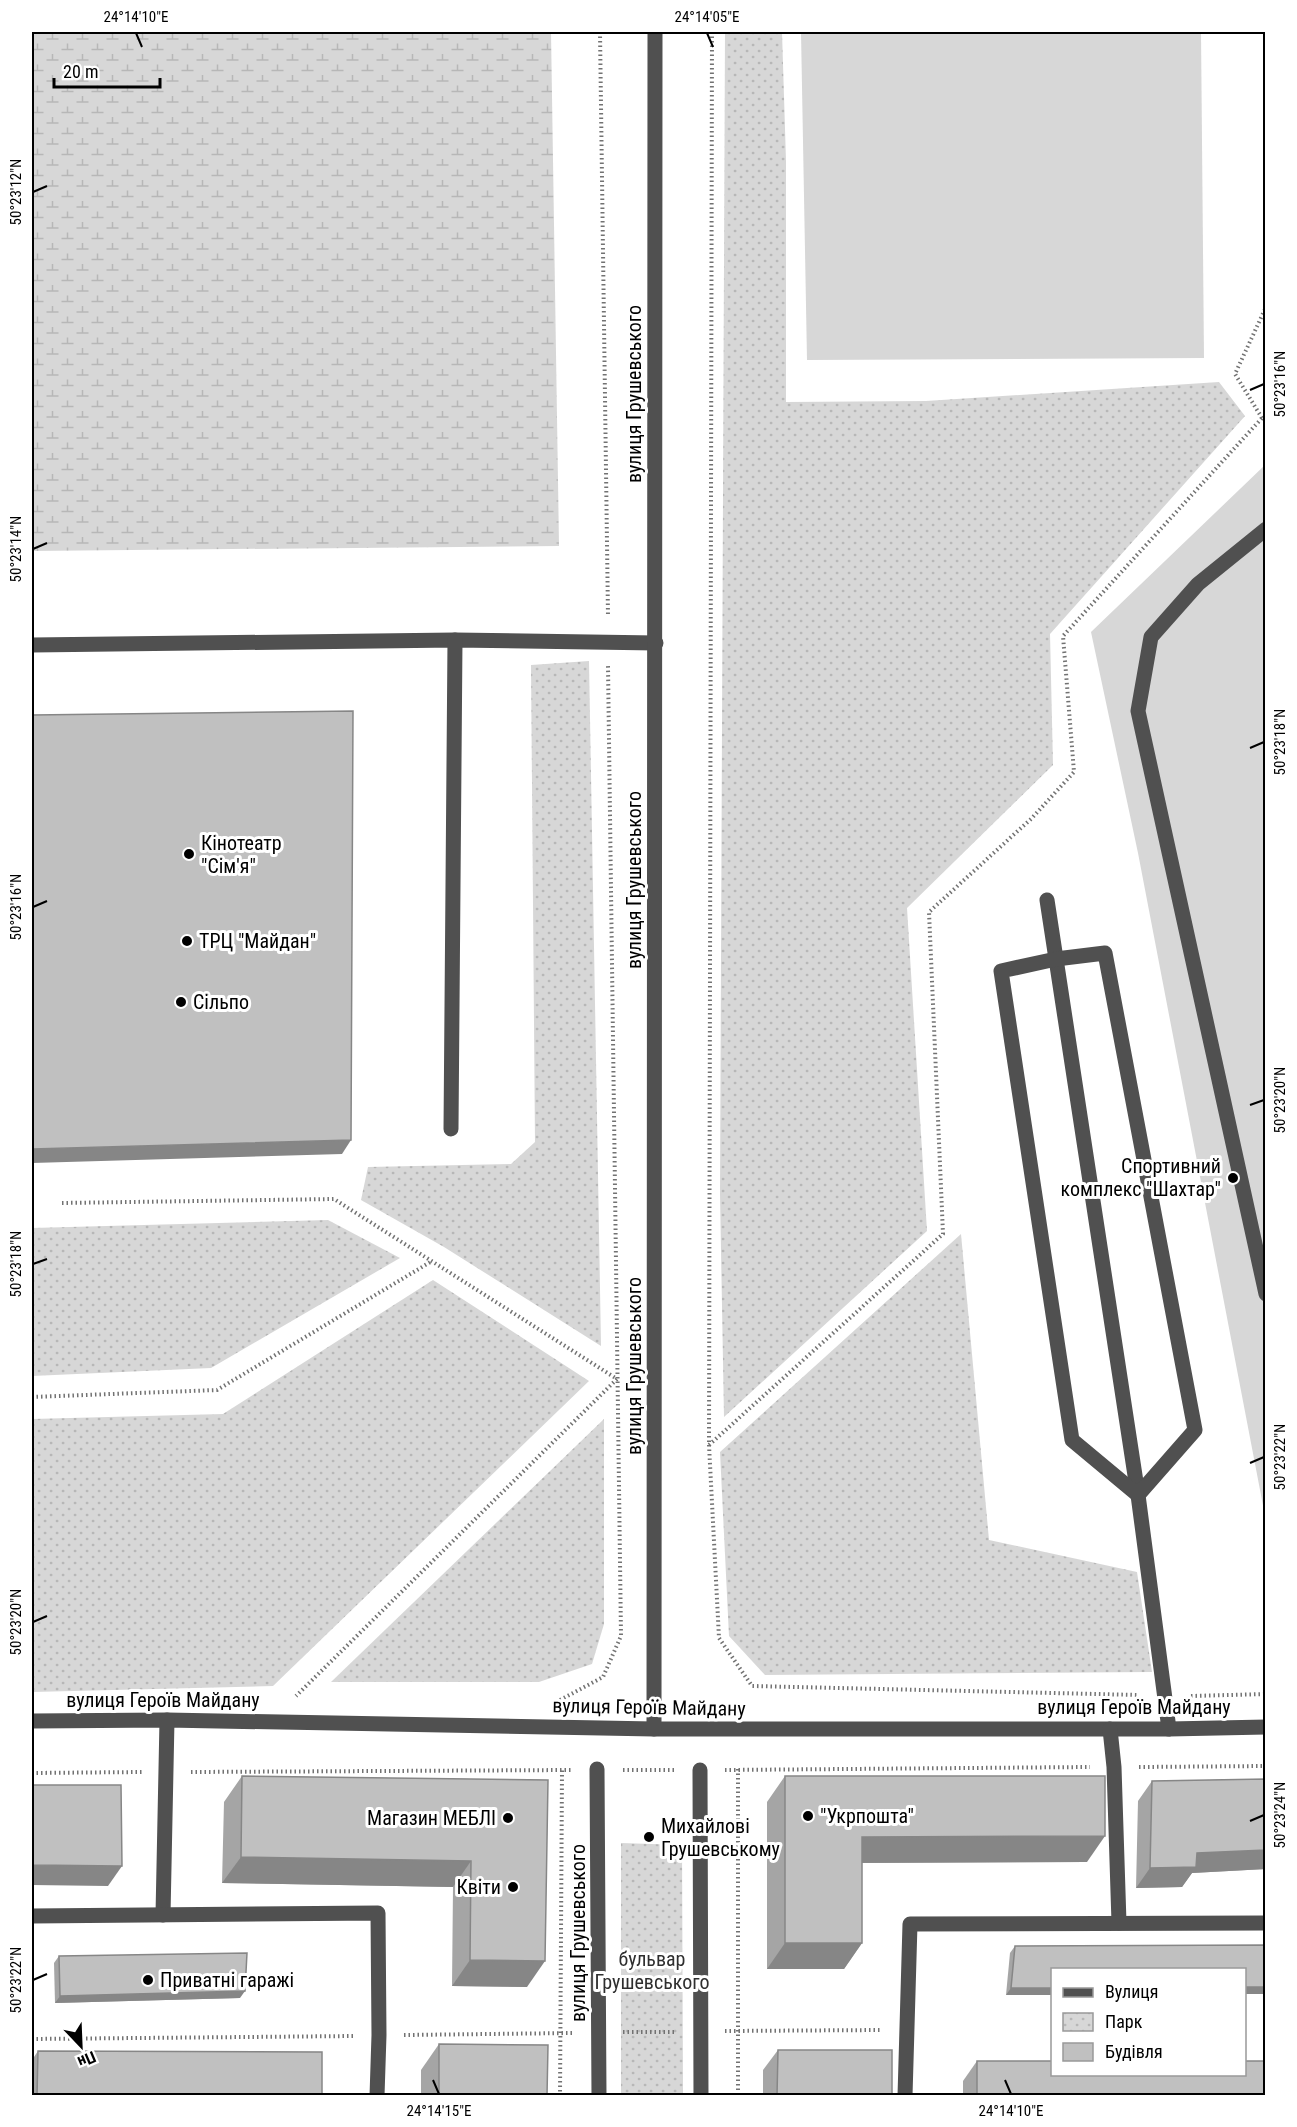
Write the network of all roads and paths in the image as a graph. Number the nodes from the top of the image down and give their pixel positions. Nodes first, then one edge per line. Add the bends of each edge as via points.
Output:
1 (600, 32) edge
2 (655, 32) edge
3 (712, 32) edge
4 (1266, 307) edge
5 (1264, 418) edge
6 (1266, 530) edge
7 (455, 640) junction
8 (608, 642) junction
9 (656, 643) junction
10 (32, 645) edge
11 (1047, 900) dead end
12 (1056, 959) junction
13 (451, 1129) dead end
14 (62, 1203) dead end
15 (432, 1262) junction
16 (1266, 1294) edge
17 (617, 1379) junction
18 (32, 1397) edge
19 (709, 1445) junction
20 (1138, 1496) junction
21 (1266, 1694) edge
22 (1166, 1696) junction
23 (295, 1697) dead end
24 (553, 1704) dead end
25 (167, 1720) junction
26 (32, 1721) edge
27 (1266, 1727) edge
28 (654, 1729) junction
29 (1110, 1729) junction
30 (1169, 1729) junction
31 (1266, 1766) edge
32 (1114, 1767) junction
33 (597, 1769) junction
34 (738, 1769) junction
35 (562, 1770) junction
36 (700, 1770) junction
37 (166, 1772) junction
38 (32, 1773) edge
39 (163, 1914) junction
40 (32, 1916) edge
41 (1119, 1923) junction
42 (1266, 1923) edge
43 (907, 2030) junction
44 (700, 2031) junction
45 (738, 2031) junction
46 (600, 2032) junction
47 (561, 2033) junction
48 (379, 2035) junction
49 (32, 2039) edge
50 (377, 2096) edge
51 (560, 2096) edge
52 (600, 2096) edge
53 (701, 2096) edge
54 (738, 2096) edge
55 (905, 2096) edge

1 - 8 path
2 - 9 street, вулиця Грушевського
3 - 19 path
4 - 5 path via 1234,374
5 - 19 path via 1063,636 1074,772 1032,818 929,912 943,1234
6 - 16 street via 1198,584 1151,637 1138,711
7 - 8 street
7 - 10 street
7 - 13 street
8 - 9 street
8 - 17 path
9 - 28 street, вулиця Грушевського
11 - 12 street
12 - 20 street
12 - 20 street via 1000,971 1059,1358 1072,1440
12 - 20 street via 1105,953 1195,1430
14 - 15 path via 334,1199
15 - 17 path
15 - 18 path via 217,1390
17 - 23 path
17 - 24 path via 621,1636 603,1677
19 - 22 path via 718,1638 752,1686
20 - 22 street
21 - 22 path
22 - 30 street
25 - 26 street, вулиця Героїв Майдану
25 - 28 street, вулиця Героїв Майдану
25 - 37 street
27 - 30 street, вулиця Героїв Майдану
28 - 29 street, вулиця Героїв Майдану
29 - 30 street, вулиця Героїв Майдану
29 - 32 street
31 - 32 path
32 - 34 path
32 - 41 street
33 - 35 path
33 - 36 path
33 - 46 street, вулиця Грушевського
34 - 36 path
34 - 45 path
35 - 37 path
35 - 47 path
36 - 44 street
37 - 38 path
37 - 39 street
39 - 40 street
39 - 48 street via 378,1913
41 - 42 street
41 - 43 street via 910,1924
43 - 45 path
43 - 55 street
44 - 45 path
44 - 46 path
44 - 53 street
45 - 54 path
46 - 47 path
46 - 52 street, вулиця Грушевського
47 - 48 path
47 - 51 path
48 - 49 path
48 - 50 street

